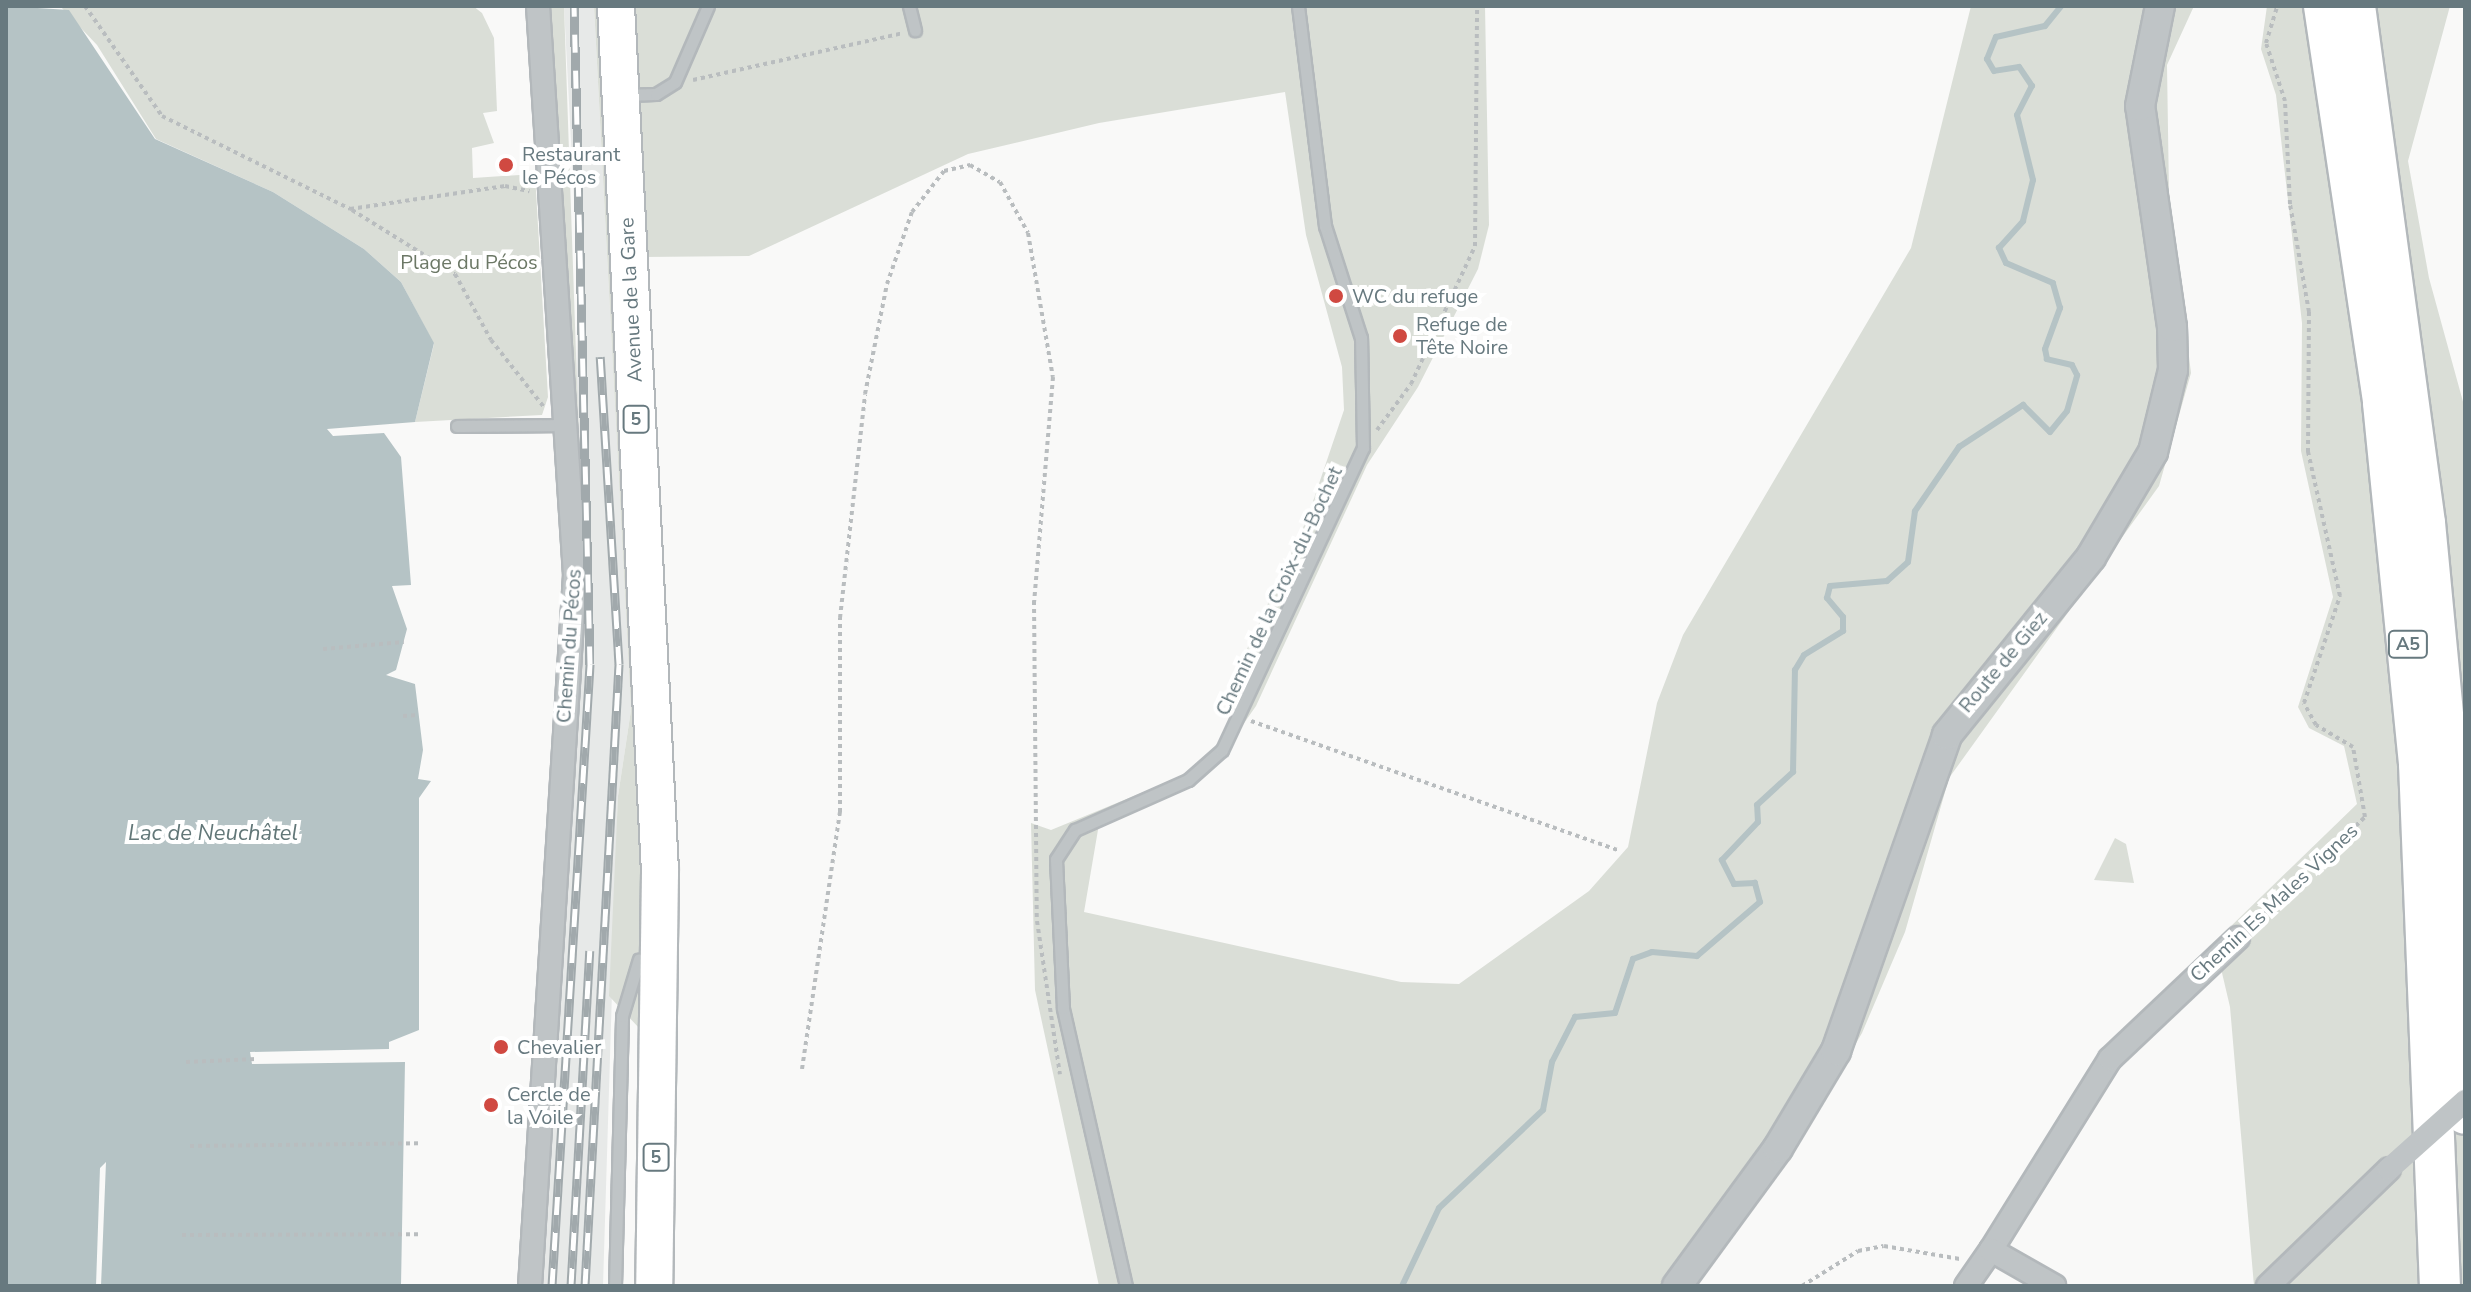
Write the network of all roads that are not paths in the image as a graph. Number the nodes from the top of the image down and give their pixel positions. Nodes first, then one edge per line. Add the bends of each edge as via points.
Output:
1 (538, 6) edge
2 (616, 6) edge
3 (708, 6) edge
4 (909, 6) edge
5 (1298, 6) edge
6 (2160, 6) edge
7 (2324, 6) edge
8 (2355, 6) edge
9 (915, 30) road end
10 (621, 95) junction
11 (563, 425) junction
12 (457, 426) dead end
13 (2238, 938) road end
14 (649, 944) junction
15 (2465, 1101) edge
16 (2465, 1114) edge
17 (1986, 1258) junction
18 (530, 1286) edge
19 (615, 1286) edge
20 (654, 1286) edge
21 (1126, 1286) edge
22 (1677, 1286) edge
23 (1966, 1286) edge
24 (2054, 1286) edge
25 (2268, 1286) edge
26 (2440, 1286) edge

1 - 11 street, Chemin du Pécos via 555,202
2 - 10 main road, Avenue de la Gare / 5
3 - 10 lane via 675,82 656,94
4 - 9 lane
5 - 21 lane, Chemin de la Croix-du-Bochet via 1325,226 1361,338 1363,448 1242,717 1197,774 1075,830 1056,859 1063,1008
6 - 22 street, Route de Giez via 2140,106 2172,327 2173,370 2153,452 2091,557 1947,735 1836,1051 1778,1148
7 - 26 highway, A5 via 2383,403 2419,764
8 - 16 highway, A5 via 2425,523 2448,768
10 - 14 main road, Avenue de la Gare / 5 via 657,833 640,891
11 - 12 lane
11 - 18 street, Chemin du Pécos via 575,575
13 - 17 street, Chemin Es Males Vignes via 2110,1059
14 - 19 lane via 622,1016
14 - 20 main road, Avenue de la Gare / 5 via 658,1029
15 - 25 street, bridge
17 - 23 street, Chemin Es Males Vignes
17 - 24 street

